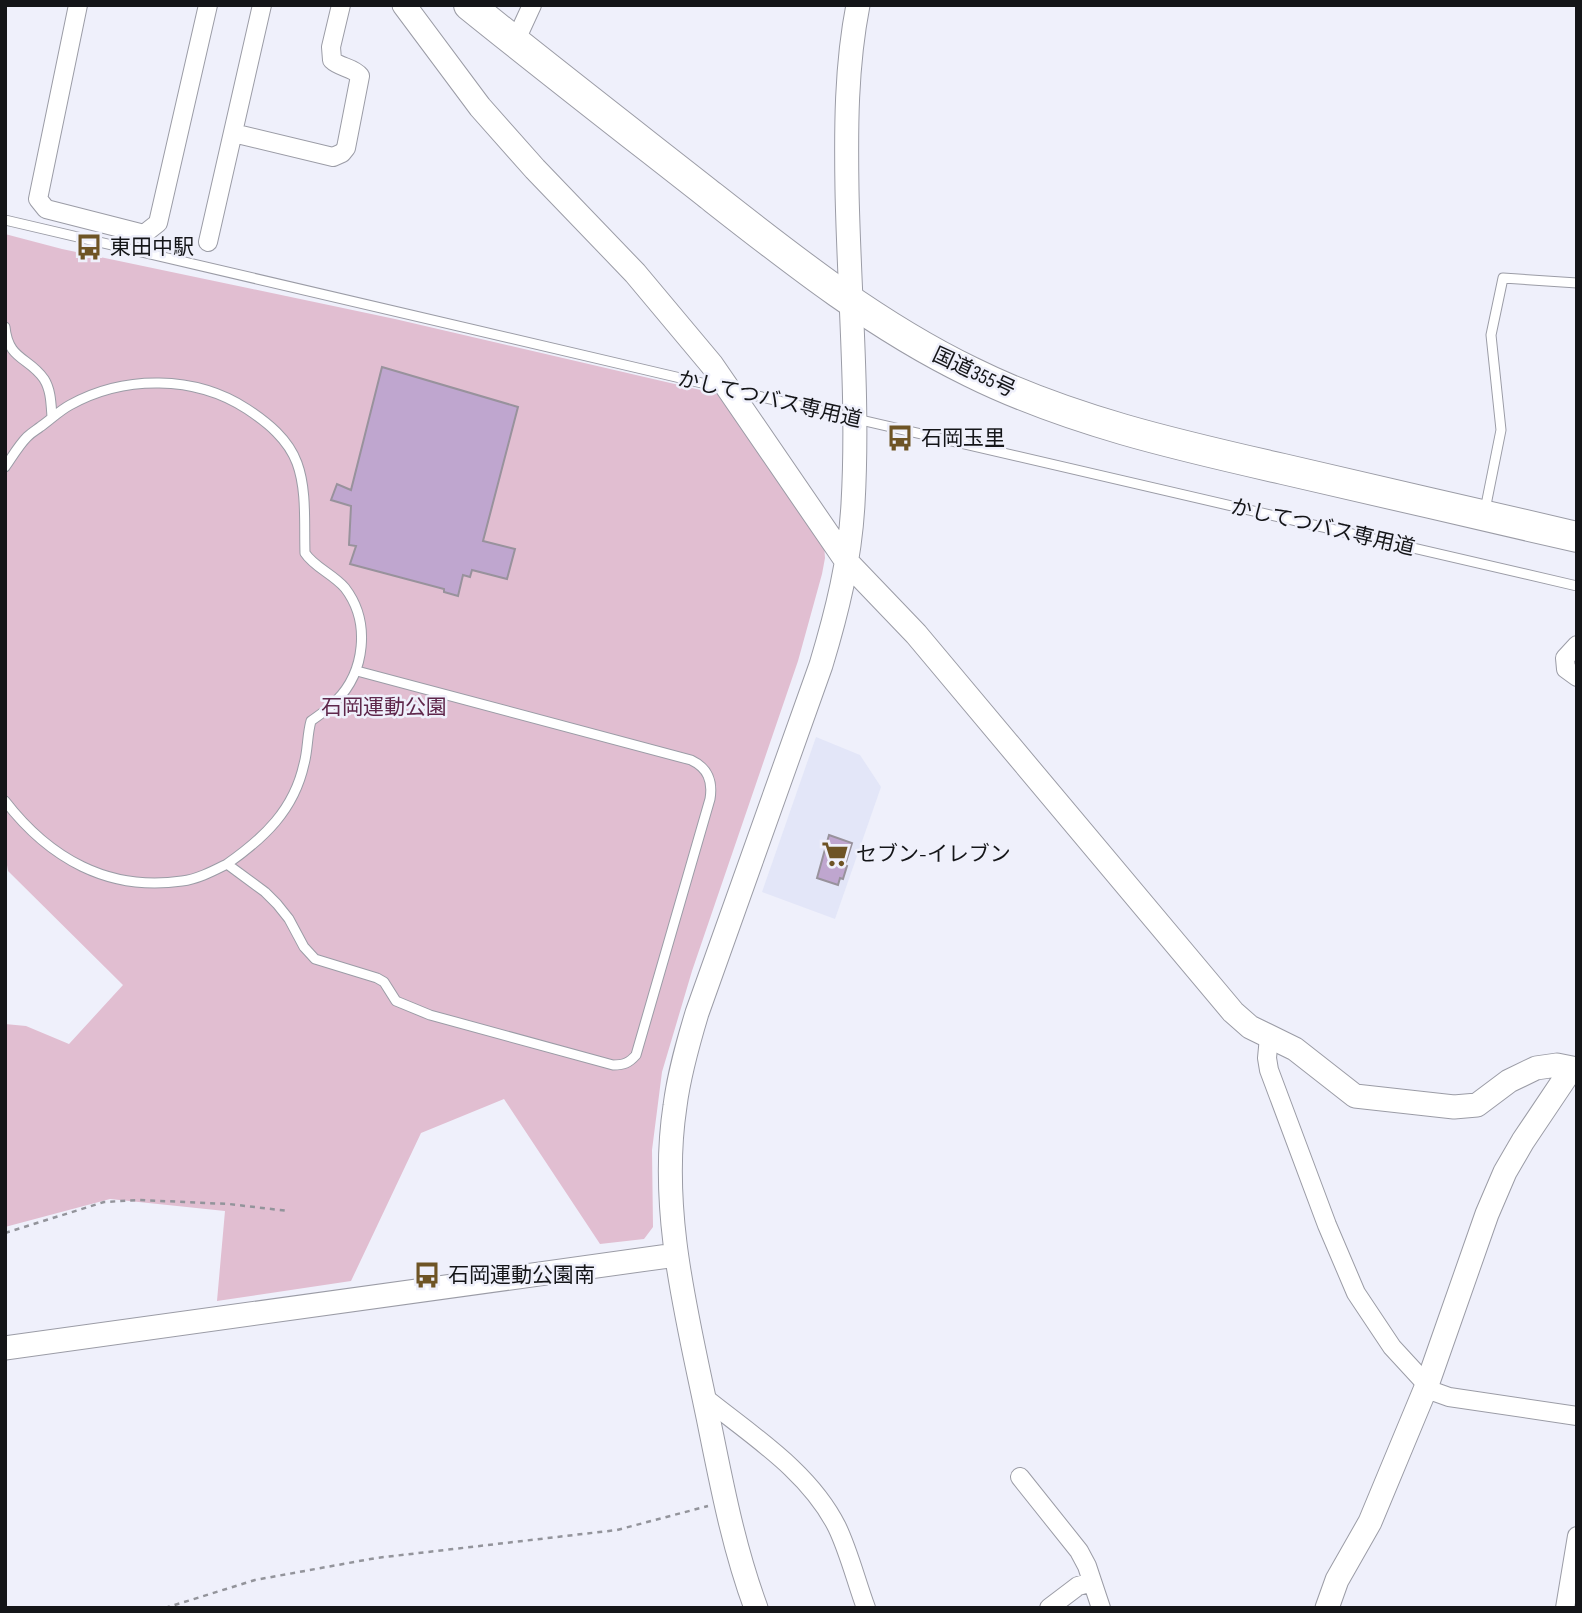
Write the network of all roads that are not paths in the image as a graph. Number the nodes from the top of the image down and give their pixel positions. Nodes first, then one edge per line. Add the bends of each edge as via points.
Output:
1 (78, 5) edge
2 (208, 5) edge
3 (262, 5) edge
4 (341, 5) edge
5 (404, 5) edge
6 (469, 5) edge
7 (532, 5) edge
8 (858, 5) edge
9 (515, 42) junction
10 (233, 133) junction
11 (5, 220) edge
12 (208, 242) dead end
13 (1577, 283) edge
14 (850, 301) junction
15 (5, 327) edge
16 (727, 389) junction
17 (52, 417) junction
18 (853, 418) junction
19 (5, 467) edge
20 (1483, 516) junction
21 (1577, 537) edge
22 (847, 562) junction
23 (1577, 586) edge
24 (1577, 645) edge
25 (357, 671) junction
26 (1577, 677) edge
27 (5, 801) edge
28 (227, 864) junction
29 (1269, 1037) junction
30 (1575, 1066) edge
31 (676, 1255) junction
32 (5, 1348) edge
33 (1427, 1385) junction
34 (704, 1396) junction
35 (1577, 1416) edge
36 (1020, 1477) dead end
37 (1577, 1536) edge
38 (1092, 1582) junction
39 (756, 1608) edge
40 (866, 1608) edge
41 (1049, 1608) edge
42 (1101, 1608) edge
43 (1327, 1608) edge
44 (1565, 1608) edge

1 - 2 street via 38,199 46,209 144,234 158,223
3 - 10 street
4 - 10 street via 331,60 359,76 342,153 333,157
5 - 16 street via 480,107 635,273
6 - 9 highway, 国道355号
7 - 9 street
8 - 14 street via 846,127
9 - 14 highway, 国道355号
10 - 12 street
11 - 16 lane, かしてつバス専用道
13 - 20 lane via 1503,278 1491,335 1501,430
14 - 18 street
14 - 20 highway, 国道355号 via 972,373 1091,419
15 - 17 lane via 11,349 43,378
16 - 18 lane, かしてつバス専用道
16 - 22 street
17 - 19 lane via 27,436
17 - 25 lane via 95,394 167,382 233,400 275,430 298,464 305,553 342,585 359,618 362,649
18 - 22 street via 853,503
18 - 23 lane, かしてつバス専用道
20 - 21 highway, 国道355号
22 - 29 street via 916,634 1218,995 1251,1027
22 - 31 street via 821,665 696,1013 683,1061 671,1159
24 - 26 street via 1565,658 1566,669
25 - 28 lane via 335,702 311,721 304,766 280,819
25 - 28 lane via 691,760 705,770 710,778 710,799 636,1055 623,1065 613,1065 406,1006 384,982 315,959 277,904
27 - 28 lane via 45,845 110,878 184,881
29 - 30 street via 1295,1049 1355,1096 1454,1107 1477,1105 1536,1068
29 - 33 street via 1269,1070 1356,1293 1392,1348
30 - 33 street via 1505,1172
31 - 32 street
31 - 34 street
33 - 35 street via 1449,1396
33 - 43 street via 1370,1522 1337,1580
34 - 39 street via 737,1551
34 - 40 street via 805,1481 837,1528
36 - 38 street via 1079,1551
37 - 44 street
38 - 41 street via 1078,1586
38 - 42 street

